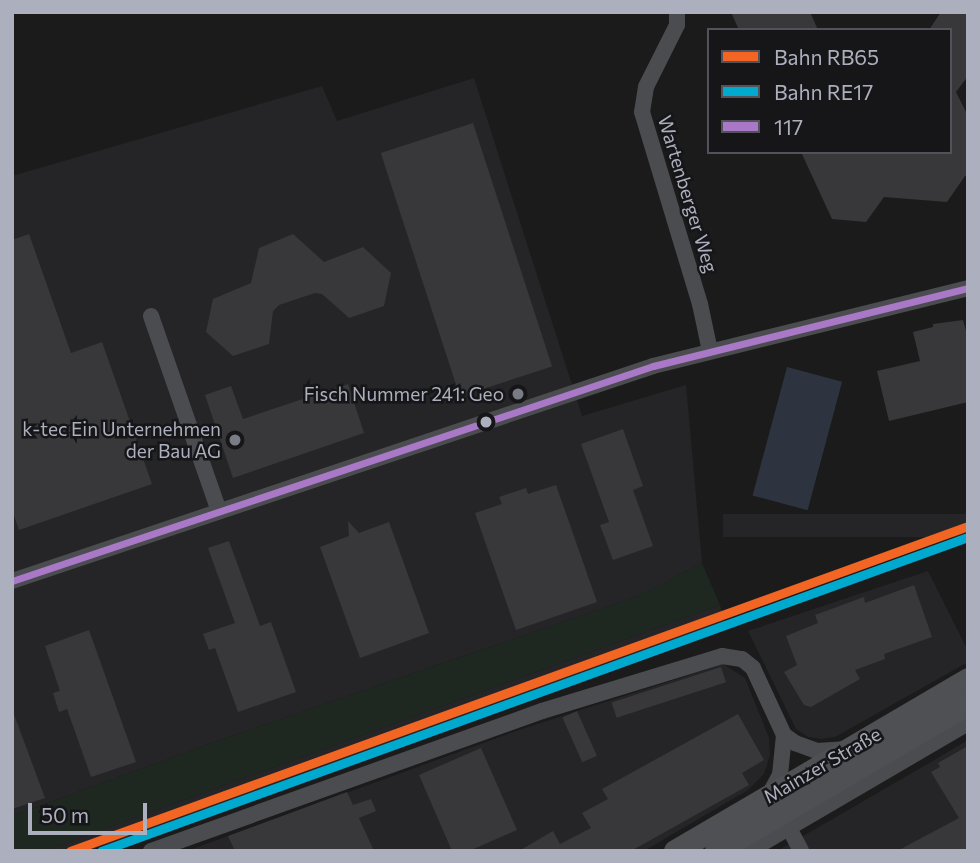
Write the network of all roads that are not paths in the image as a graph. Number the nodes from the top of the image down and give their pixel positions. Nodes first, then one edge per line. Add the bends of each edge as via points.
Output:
1 (677, 12) edge
2 (968, 289) edge
3 (151, 316) dead end
4 (710, 351) junction
5 (219, 511) junction
6 (12, 581) edge
7 (968, 679) edge
8 (968, 703) edge
9 (968, 723) edge
10 (784, 735) junction
11 (849, 749) junction
12 (767, 797) junction
13 (789, 828) junction
14 (151, 851) edge
15 (675, 851) edge
16 (716, 851) edge
17 (749, 851) edge
18 (801, 851) edge

1 - 4 street, Wartenberger Weg via 677,25 646,87 642,113
2 - 4 street
3 - 5 street
4 - 5 street via 565,393
5 - 6 street
7 - 11 main road, Mainzer Straße
8 - 16 main road, Mainzer Straße
9 - 13 street, Mainzer Straße
10 - 11 street via 817,751
10 - 12 street via 780,775
10 - 14 street via 757,675 742,659 722,656 542,711
11 - 12 main road, Mainzer Straße
12 - 15 main road, Mainzer Straße
13 - 17 street, Mainzer Straße
13 - 18 street

